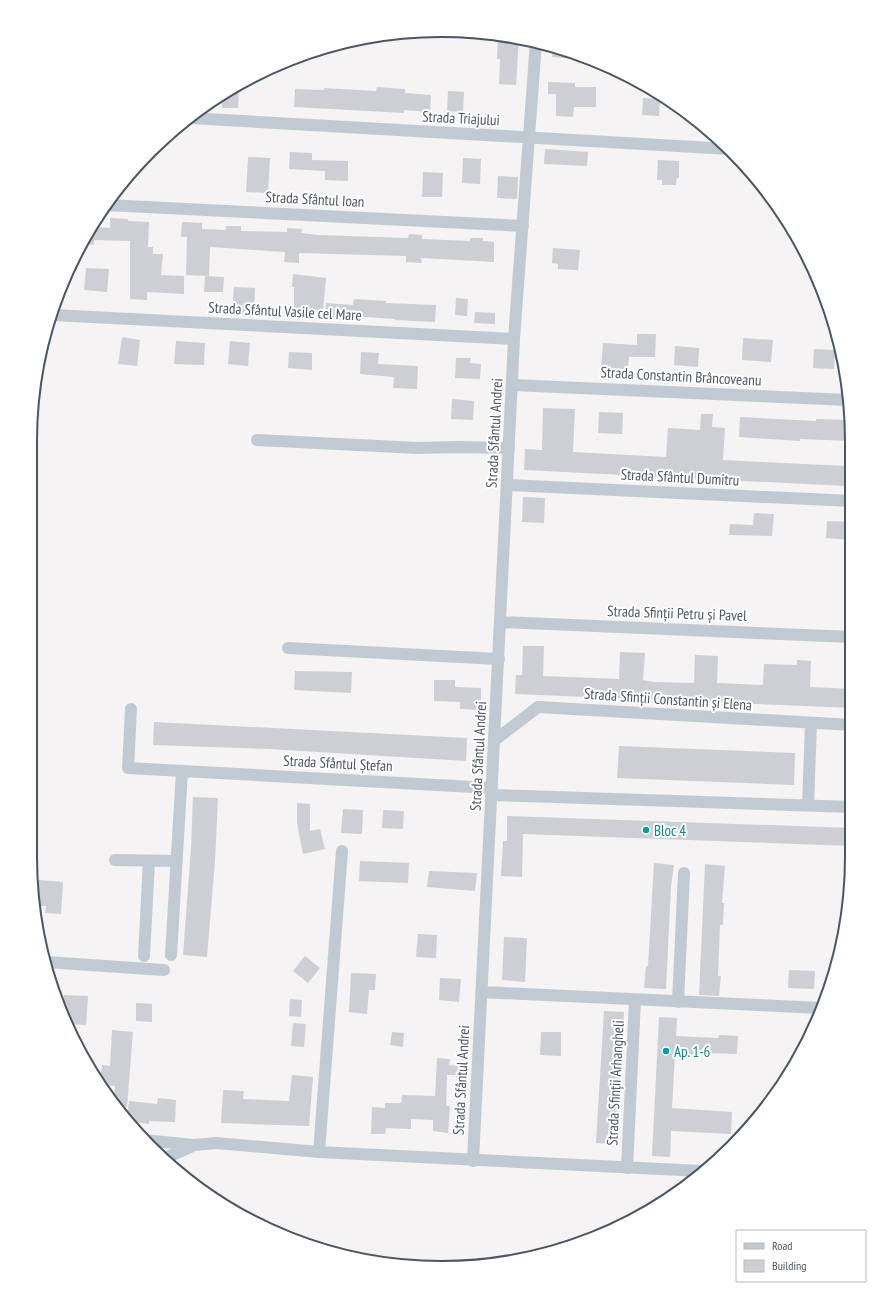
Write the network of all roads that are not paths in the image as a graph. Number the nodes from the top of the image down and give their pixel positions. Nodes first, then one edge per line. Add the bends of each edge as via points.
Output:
1 (536, 49) edge
2 (197, 118) edge
3 (529, 138) junction
4 (720, 148) edge
5 (113, 205) edge
6 (523, 226) junction
7 (57, 315) edge
8 (514, 339) junction
9 (513, 385) junction
10 (843, 400) edge
11 (257, 440) dead end
12 (509, 448) junction
13 (507, 485) junction
14 (845, 501) edge
15 (501, 622) junction
16 (845, 637) edge
17 (288, 648) dead end
18 (499, 659) junction
19 (131, 709) dead end
20 (811, 724) junction
21 (845, 725) edge
22 (495, 740) junction
23 (182, 771) junction
24 (492, 791) junction
25 (808, 805) junction
26 (845, 807) edge
27 (342, 851) dead end
28 (115, 860) dead end
29 (149, 861) junction
30 (176, 861) junction
31 (684, 873) dead end
32 (171, 955) dead end
33 (144, 956) dead end
34 (51, 962) edge
35 (164, 970) dead end
36 (481, 992) junction
37 (635, 1000) junction
38 (678, 1002) junction
39 (816, 1008) edge
40 (153, 1141) edge
41 (195, 1145) junction
42 (319, 1152) junction
43 (170, 1156) edge
44 (473, 1161) junction
45 (627, 1168) junction
46 (695, 1171) edge

1 - 3 street, Strada Sfântul Andrei
2 - 3 street, Strada Triajului
3 - 4 street, Strada Triajului
3 - 6 street, Strada Sfântul Andrei
5 - 6 street, Strada Sfântul Ioan
6 - 8 street, Strada Sfântul Andrei
7 - 8 street, Strada Sfântul Vasile cel Mare
8 - 9 street, Strada Sfântul Andrei
9 - 10 street, Strada Constantin Brâncoveanu
9 - 12 street, Strada Sfântul Andrei
11 - 12 street via 418,448
12 - 13 street, Strada Sfântul Andrei
13 - 14 street, Strada Sfântul Dumitru
13 - 15 street, Strada Sfântul Andrei
15 - 16 street, Strada Sfinții Petru și Pavel
15 - 18 street, Strada Sfântul Andrei
17 - 18 street
18 - 22 street, Strada Sfântul Andrei
19 - 23 street, Strada Sfântul Ștefan via 128,768
20 - 21 street, Strada Sfinții Constantin și Elena
20 - 22 street, Strada Sfinții Constantin și Elena via 538,706
20 - 25 street
22 - 24 street, Strada Sfântul Andrei
23 - 24 street, Strada Sfântul Ștefan
23 - 30 street
24 - 25 street
24 - 36 street, Strada Sfântul Andrei
25 - 26 street
27 - 42 street
28 - 29 street
29 - 30 street
29 - 33 street
30 - 32 street
31 - 38 street
34 - 35 street
36 - 37 street, Strada Sfinții Arhangheli
36 - 44 street, Strada Sfântul Andrei
37 - 38 street, Strada Sfinții Arhangheli
37 - 45 street, Strada Sfinții Arhangheli
38 - 39 street, Strada Sfinții Arhangheli
40 - 41 street
41 - 42 street via 230,1144
41 - 43 street
42 - 44 street
44 - 45 street
45 - 46 street

